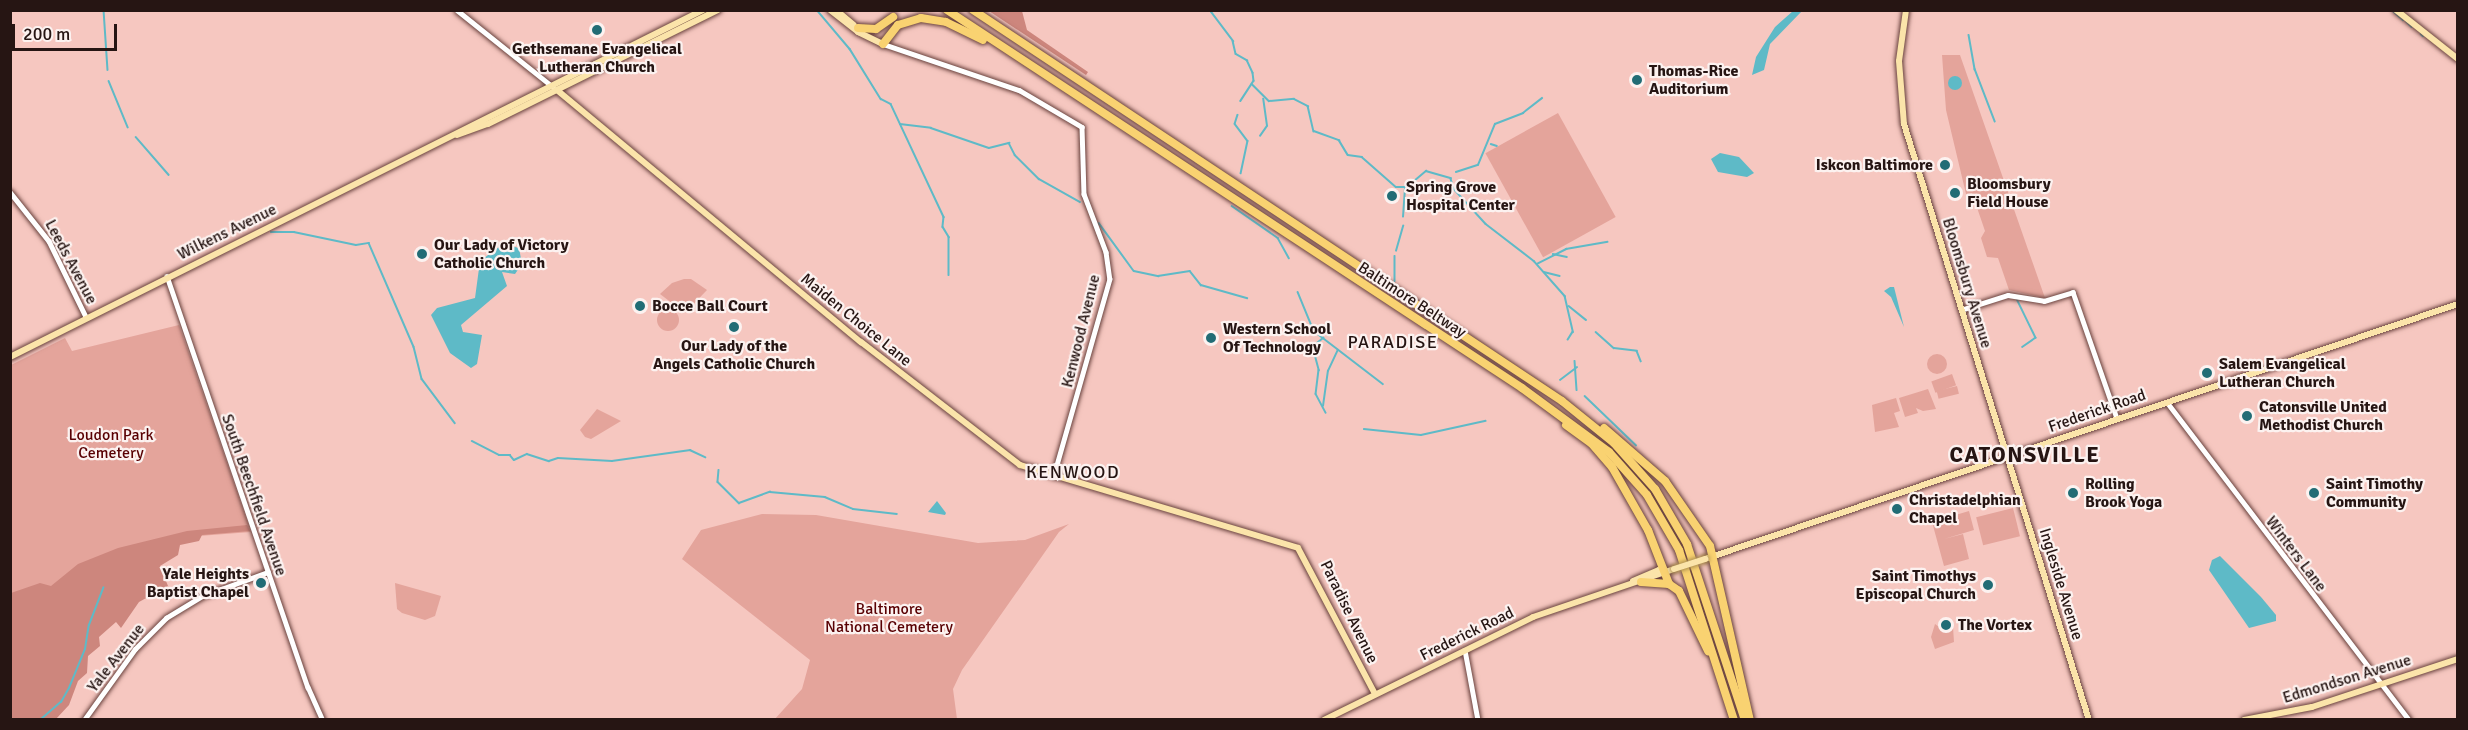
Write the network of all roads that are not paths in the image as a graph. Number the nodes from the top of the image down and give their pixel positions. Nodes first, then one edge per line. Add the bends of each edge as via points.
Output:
1 (457, 10) edge
2 (703, 10) edge
3 (718, 10) edge
4 (830, 10) edge
5 (836, 10) edge
6 (947, 10) edge
7 (973, 10) edge
8 (1906, 10) edge
9 (2396, 10) edge
10 (895, 14) edge
11 (858, 28) junction
12 (881, 43) junction
13 (2457, 59) edge
14 (1057, 82) junction
15 (555, 88) junction
16 (10, 192) edge
17 (167, 276) junction
18 (2457, 304) edge
19 (1961, 310) junction
20 (86, 317) junction
21 (10, 357) edge
22 (1562, 401) junction
23 (2167, 401) junction
24 (1542, 402) junction
25 (2117, 418) junction
26 (2007, 456) junction
27 (1054, 476) junction
28 (1294, 546) joint
29 (1714, 556) junction
30 (268, 572) junction
31 (1653, 572) junction
32 (1664, 572) junction
33 (1641, 582) junction
34 (1627, 584) junction
35 (1669, 584) junction
36 (1465, 650) junction
37 (2457, 659) edge
38 (2381, 684) junction
39 (1375, 694) junction
40 (1733, 717) edge
41 (84, 720) edge
42 (323, 720) edge
43 (1324, 720) edge
44 (1478, 720) edge
45 (1745, 720) edge
46 (1750, 720) edge
47 (2089, 720) edge
48 (2244, 720) edge
49 (2409, 720) edge

1 - 15 street, Maiden Choice Lane
2 - 15 main road
3 - 15 main road, Wilkens Avenue
4 - 12 main road, Kenwood Avenue via 850,27
5 - 11 main road, Kenwood Avenue
6 - 14 highway, Baltimore Beltway
7 - 22 highway, Baltimore Beltway
8 - 19 main road, Bloomsbury Avenue via 1899,61 1903,117
9 - 13 main road
10 - 11 highway via 876,29
10 - 12 highway
11 - 12 main road, Kenwood Avenue
12 - 14 highway via 904,22 938,20 971,33
12 - 27 street, Kenwood Avenue via 1019,90 1082,127 1084,194 1106,252 1110,279
14 - 24 highway, Baltimore Beltway
15 - 17 main road, Wilkens Avenue
15 - 27 main road, Maiden Choice Lane via 713,222 970,428 1020,465
16 - 20 street, Leeds Avenue via 49,241
17 - 20 main road, Wilkens Avenue
17 - 30 street, South Beechfield Avenue
18 - 23 main road, Frederick Road
19 - 25 street via 2008,295 2044,301 2073,292
19 - 26 main road, Bloomsbury Avenue
20 - 21 main road, Wilkens Avenue
22 - 29 highway via 1604,427 1650,466 1693,517
22 - 45 highway, Baltimore Beltway via 1630,458 1671,514 1706,592
23 - 25 main road, Frederick Road
23 - 38 street, Winters Lane
24 - 32 highway via 1612,467 1648,530
24 - 40 highway, Baltimore Beltway via 1610,452 1658,511 1689,574
25 - 26 main road, Frederick Road
26 - 29 main road, Frederick Road
26 - 47 main road, Ingleside Avenue
27 - 28 main road, Maiden Choice Lane
28 - 39 main road, Paradise Avenue via 1305,555
29 - 32 main road, Frederick Road, bridge
29 - 46 highway
30 - 41 street, Yale Avenue via 202,596 166,618 135,649
30 - 42 street, South Beechfield Avenue
31 - 32 main road, Frederick Road
31 - 33 main road
31 - 34 main road, Frederick Road
32 - 33 main road, Frederick Road
32 - 35 highway
33 - 34 main road, Frederick Road
33 - 35 highway
34 - 36 main road, Frederick Road via 1547,611
35 - 40 highway via 1678,591 1695,619
36 - 39 main road, Frederick Road
36 - 44 street
37 - 38 main road, Edmondson Avenue
38 - 48 main road, Edmondson Avenue via 2301,710
38 - 49 street, Winters Lane
39 - 43 main road, Frederick Road

